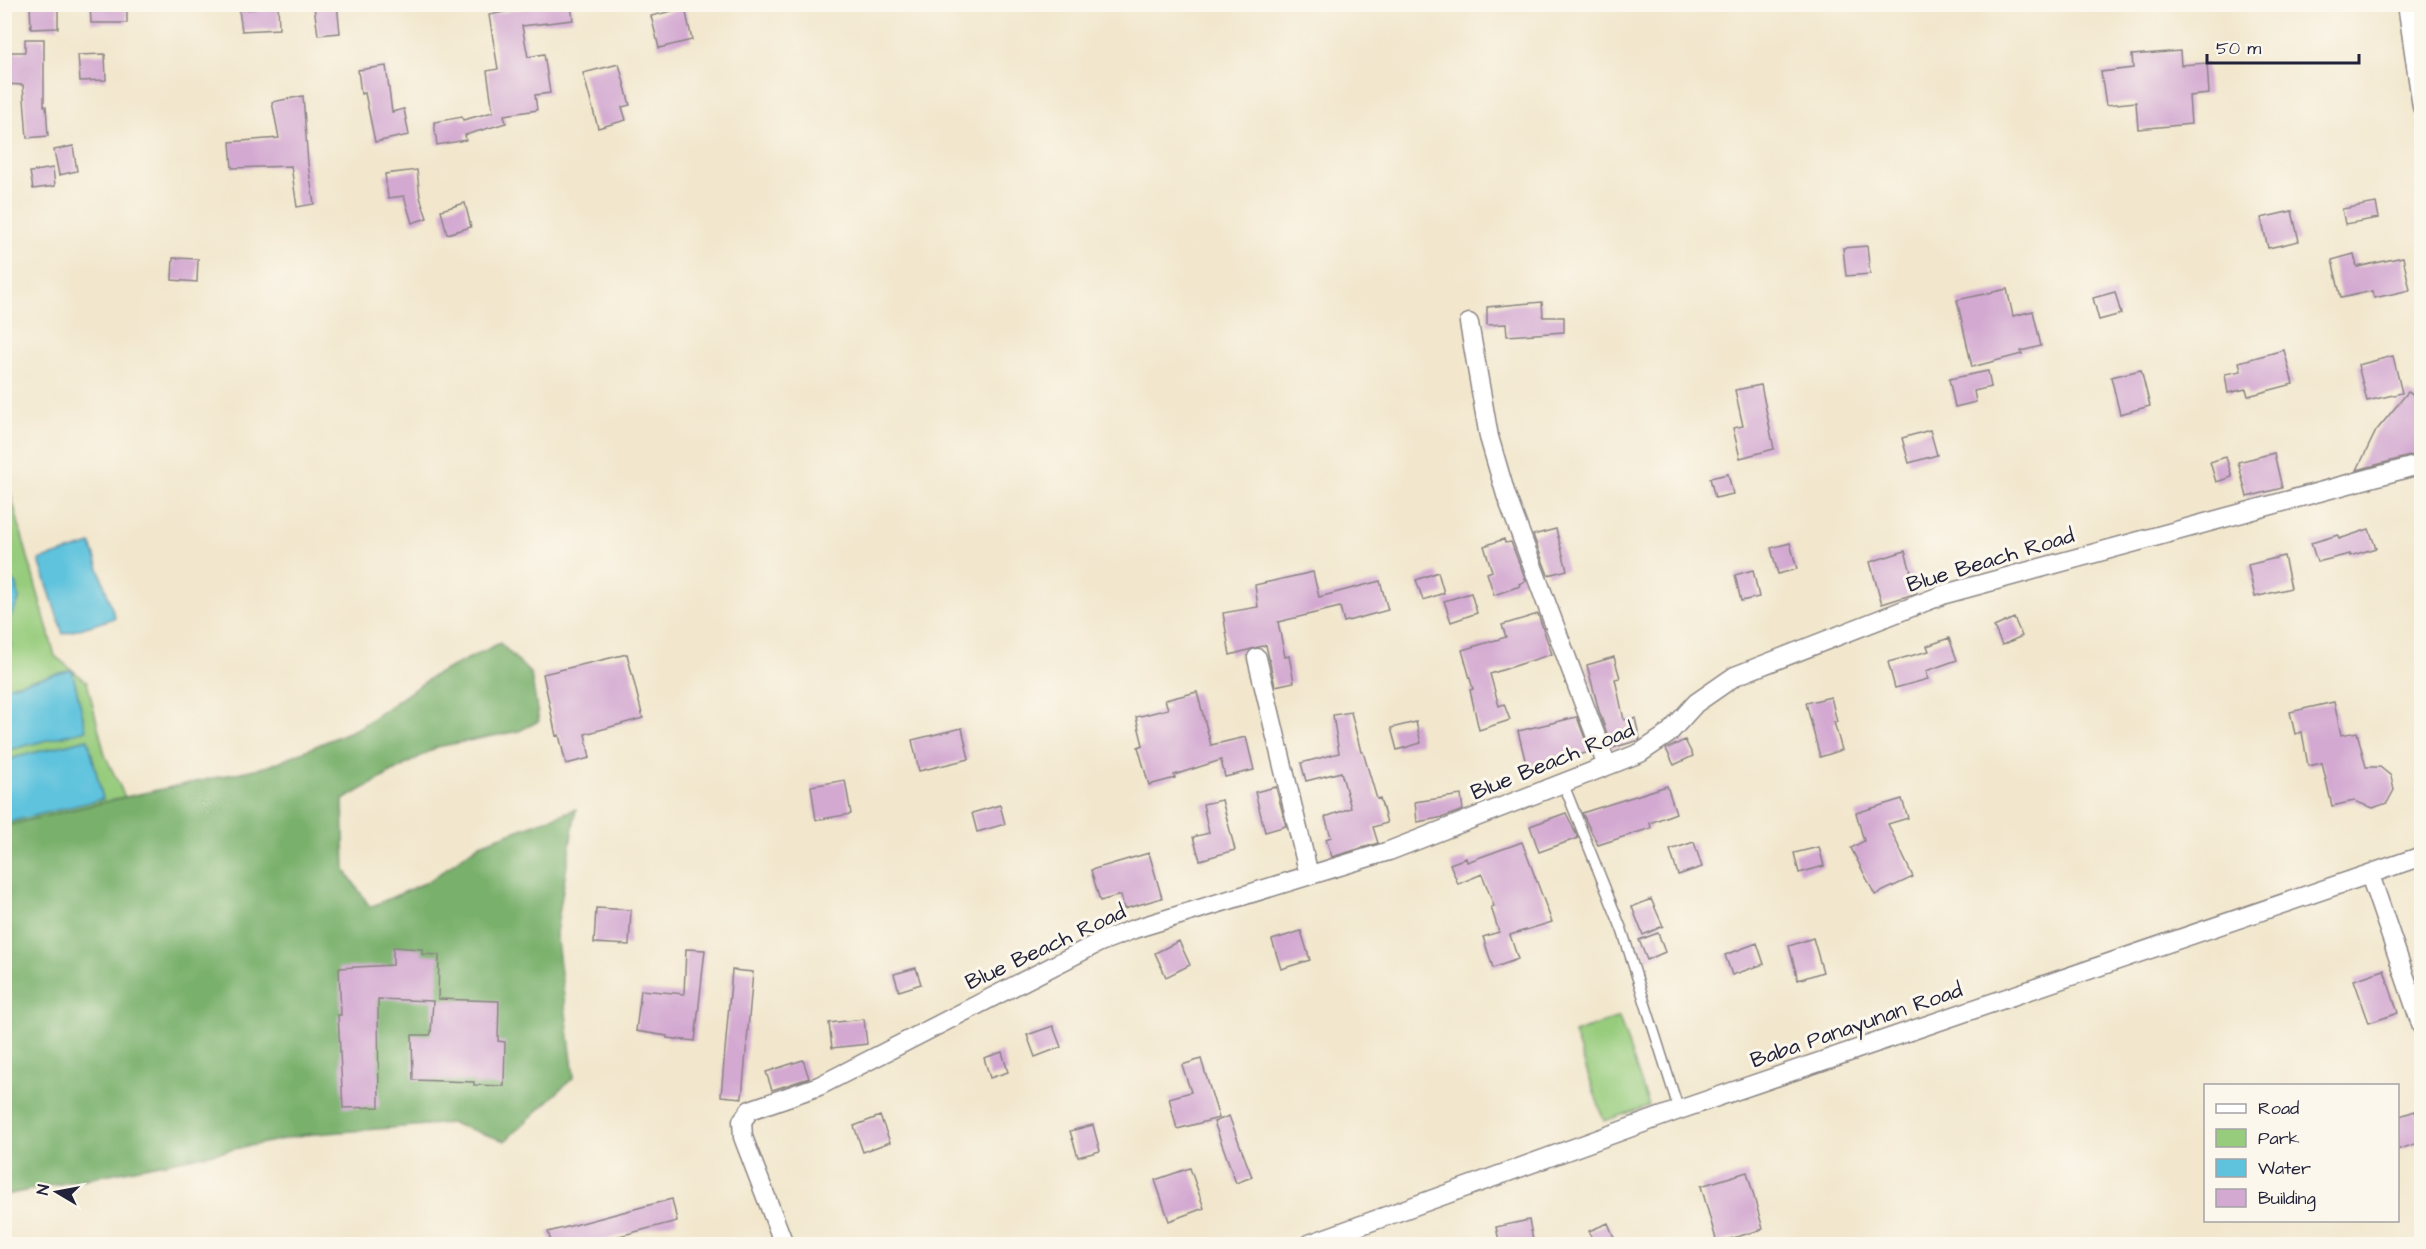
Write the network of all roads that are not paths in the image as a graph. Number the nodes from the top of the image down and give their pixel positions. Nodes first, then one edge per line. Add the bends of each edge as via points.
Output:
1 (2407, 4) edge
2 (2421, 107) edge
3 (1469, 323) dead end
4 (2421, 464) edge
5 (1257, 658) dead end
6 (1607, 766) junction
7 (1563, 783) junction
8 (2421, 856) edge
9 (1309, 875) junction
10 (2370, 875) junction
11 (2421, 1027) edge
12 (1678, 1110) junction
13 (1313, 1244) edge
14 (784, 1245) edge

1 - 2 street
3 - 6 street via 1489,437 1506,495
4 - 6 street, Blue Beach Road via 1945,594 1735,676 1696,703 1668,734 1640,753
5 - 9 street
6 - 7 street, Blue Beach Road
7 - 9 street, Blue Beach Road via 1389,851
7 - 12 lane via 1622,930
8 - 10 street, Baba Panayunan Road
9 - 14 street, Blue Beach Road via 1100,942 819,1086 750,1110 742,1121 743,1137
10 - 11 street
10 - 12 street, Baba Panayunan Road
12 - 13 street, Baba Panayunan Road

